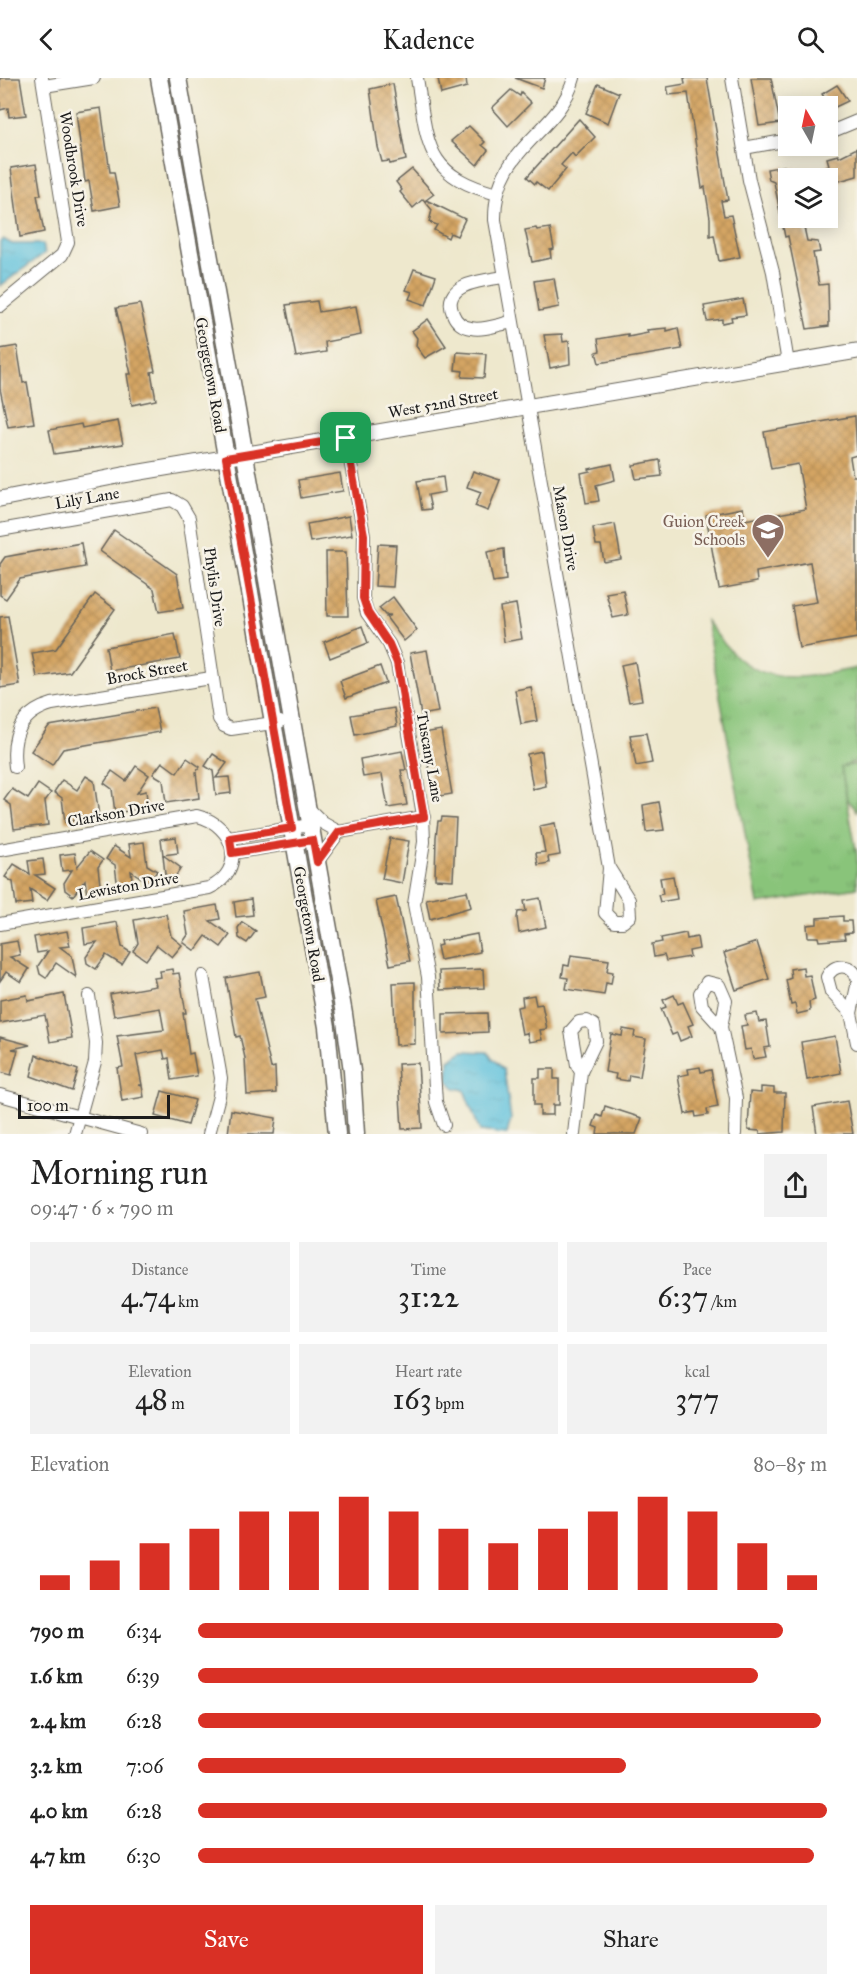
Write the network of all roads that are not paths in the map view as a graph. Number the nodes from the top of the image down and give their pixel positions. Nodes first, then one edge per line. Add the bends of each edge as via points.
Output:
1 (94, 78) edge
2 (159, 78) edge
3 (178, 78) edge
4 (417, 78) edge
5 (574, 78) edge
6 (732, 78) edge
7 (43, 82) edge
8 (857, 121) edge
9 (838, 130) edge
10 (778, 142) edge
11 (744, 148) junction
12 (497, 194) junction
13 (504, 277) junction
14 (0, 306) edge
15 (512, 322) junction
16 (857, 351) edge
17 (788, 363) junction
18 (527, 407) junction
19 (346, 438) junction
20 (245, 455) junction
21 (226, 458) junction
22 (0, 499) edge
23 (180, 504) joint
24 (0, 530) edge
25 (211, 678) junction
26 (291, 719) junction
27 (273, 723) junction
28 (15, 767) dead end
29 (424, 817) junction
30 (310, 824) junction
31 (339, 832) junction
32 (293, 835) junction
33 (231, 845) junction
34 (0, 850) edge
35 (317, 862) junction
36 (609, 868) dead end
37 (0, 924) edge
38 (203, 976) dead end
39 (857, 977) edge
40 (857, 986) edge
41 (88, 996) dead end
42 (851, 1013) junction
43 (721, 1027) dead end
44 (857, 1043) edge
45 (581, 1072) dead end
46 (0, 1095) edge
47 (80, 1117) junction
48 (444, 1125) dead end
49 (75, 1134) edge
50 (141, 1134) edge
51 (209, 1134) edge
52 (337, 1134) edge
53 (356, 1134) edge
54 (574, 1134) edge
55 (735, 1134) edge

1 - 7 street
2 - 21 main road, Georgetown Road
3 - 20 main road, Georgetown Road
4 - 12 street via 428,139 439,164 463,184
5 - 12 street, Mason Drive via 557,110 516,153
6 - 11 street
7 - 14 street, Woodbrook Drive via 68,242 62,255
8 - 9 street
10 - 11 street
11 - 17 street via 773,272
12 - 13 street, Mason Drive via 495,224
13 - 15 street, Mason Drive
13 - 15 street via 462,286 453,298 452,312 460,324 474,329
15 - 18 street, Mason Drive
16 - 17 street, West 52nd Street
17 - 18 street, West 52nd Street
18 - 19 street, West 52nd Street
18 - 36 street, Mason Drive
19 - 20 street, West 52nd Street
19 - 29 street, Tuscany Lane via 364,535 363,598 397,663
20 - 21 street, West 52nd Street
20 - 26 main road, Georgetown Road
21 - 22 street, West 52nd Street
21 - 27 main road, Georgetown Road
23 - 24 street, Lily Lane via 172,500
23 - 25 street, Phylis Drive via 189,518
25 - 27 street, Brock Street via 217,714 224,726 236,729
25 - 28 street, Brock Street via 52,704 34,711 15,737
26 - 27 street, Brock Street
26 - 30 main road, Georgetown Road
27 - 32 main road, Georgetown Road
29 - 31 street
29 - 48 street, Tuscany Lane via 414,904 428,977 435,1096
30 - 31 street via 323,823
30 - 32 street
30 - 35 main road, Georgetown Road
31 - 35 street
32 - 33 street
32 - 52 main road, Georgetown Road via 331,1052
33 - 34 street, Clarkson Drive via 219,825 197,816
33 - 37 street, Lewiston Drive via 225,875 209,888
35 - 53 main road, Georgetown Road via 349,1049
38 - 51 street via 221,1078
39 - 42 street via 852,969 842,966 827,977 831,992
40 - 42 street
41 - 47 street via 95,1062
42 - 44 street
43 - 55 street via 736,1098
45 - 54 street
46 - 47 street
47 - 49 street
47 - 50 street

